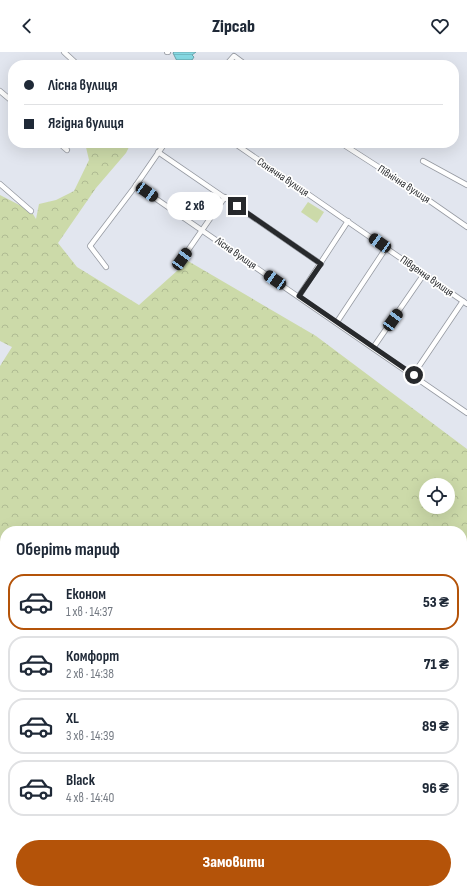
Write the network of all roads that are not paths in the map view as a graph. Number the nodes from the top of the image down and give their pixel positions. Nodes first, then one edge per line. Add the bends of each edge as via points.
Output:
1 (64, 52) edge
2 (73, 60) edge
3 (230, 60) edge
4 (239, 60) edge
5 (0, 90) edge
6 (8, 97) edge
7 (65, 148) edge
8 (161, 148) edge
9 (241, 148) edge
10 (349, 148) edge
11 (67, 150) dead end
12 (158, 152) junction
13 (424, 161) dead end
14 (0, 184) edge
15 (136, 184) junction
16 (467, 185) edge
17 (225, 198) junction
18 (31, 211) dead end
19 (348, 221) junction
20 (467, 227) edge
21 (203, 230) junction
22 (386, 248) junction
23 (182, 259) dead end
24 (321, 264) junction
25 (106, 267) dead end
26 (424, 274) junction
27 (299, 296) junction
28 (465, 302) edge
29 (337, 322) junction
30 (373, 348) junction
31 (414, 375) junction
32 (467, 413) edge

1 - 2 street
3 - 4 street via 234,56
5 - 6 street
7 - 11 street
8 - 12 street
9 - 19 street, Сонячна вулиця
10 - 20 street, Північна вулиця
12 - 15 street
12 - 17 street
13 - 16 street
14 - 18 street
15 - 21 street, Лісна вулиця
15 - 25 street via 90,246
17 - 21 street
17 - 24 street
19 - 22 street, Південна вулиця
19 - 24 street
21 - 23 street
21 - 27 street, Лісна вулиця
22 - 26 street, Південна вулиця
22 - 29 street
24 - 27 street
26 - 28 street, Південна вулиця
26 - 30 street
27 - 29 street, Лісна вулиця
28 - 31 street
29 - 30 street, Лісна вулиця
30 - 31 street, Лісна вулиця
31 - 32 street, Лісна вулиця

